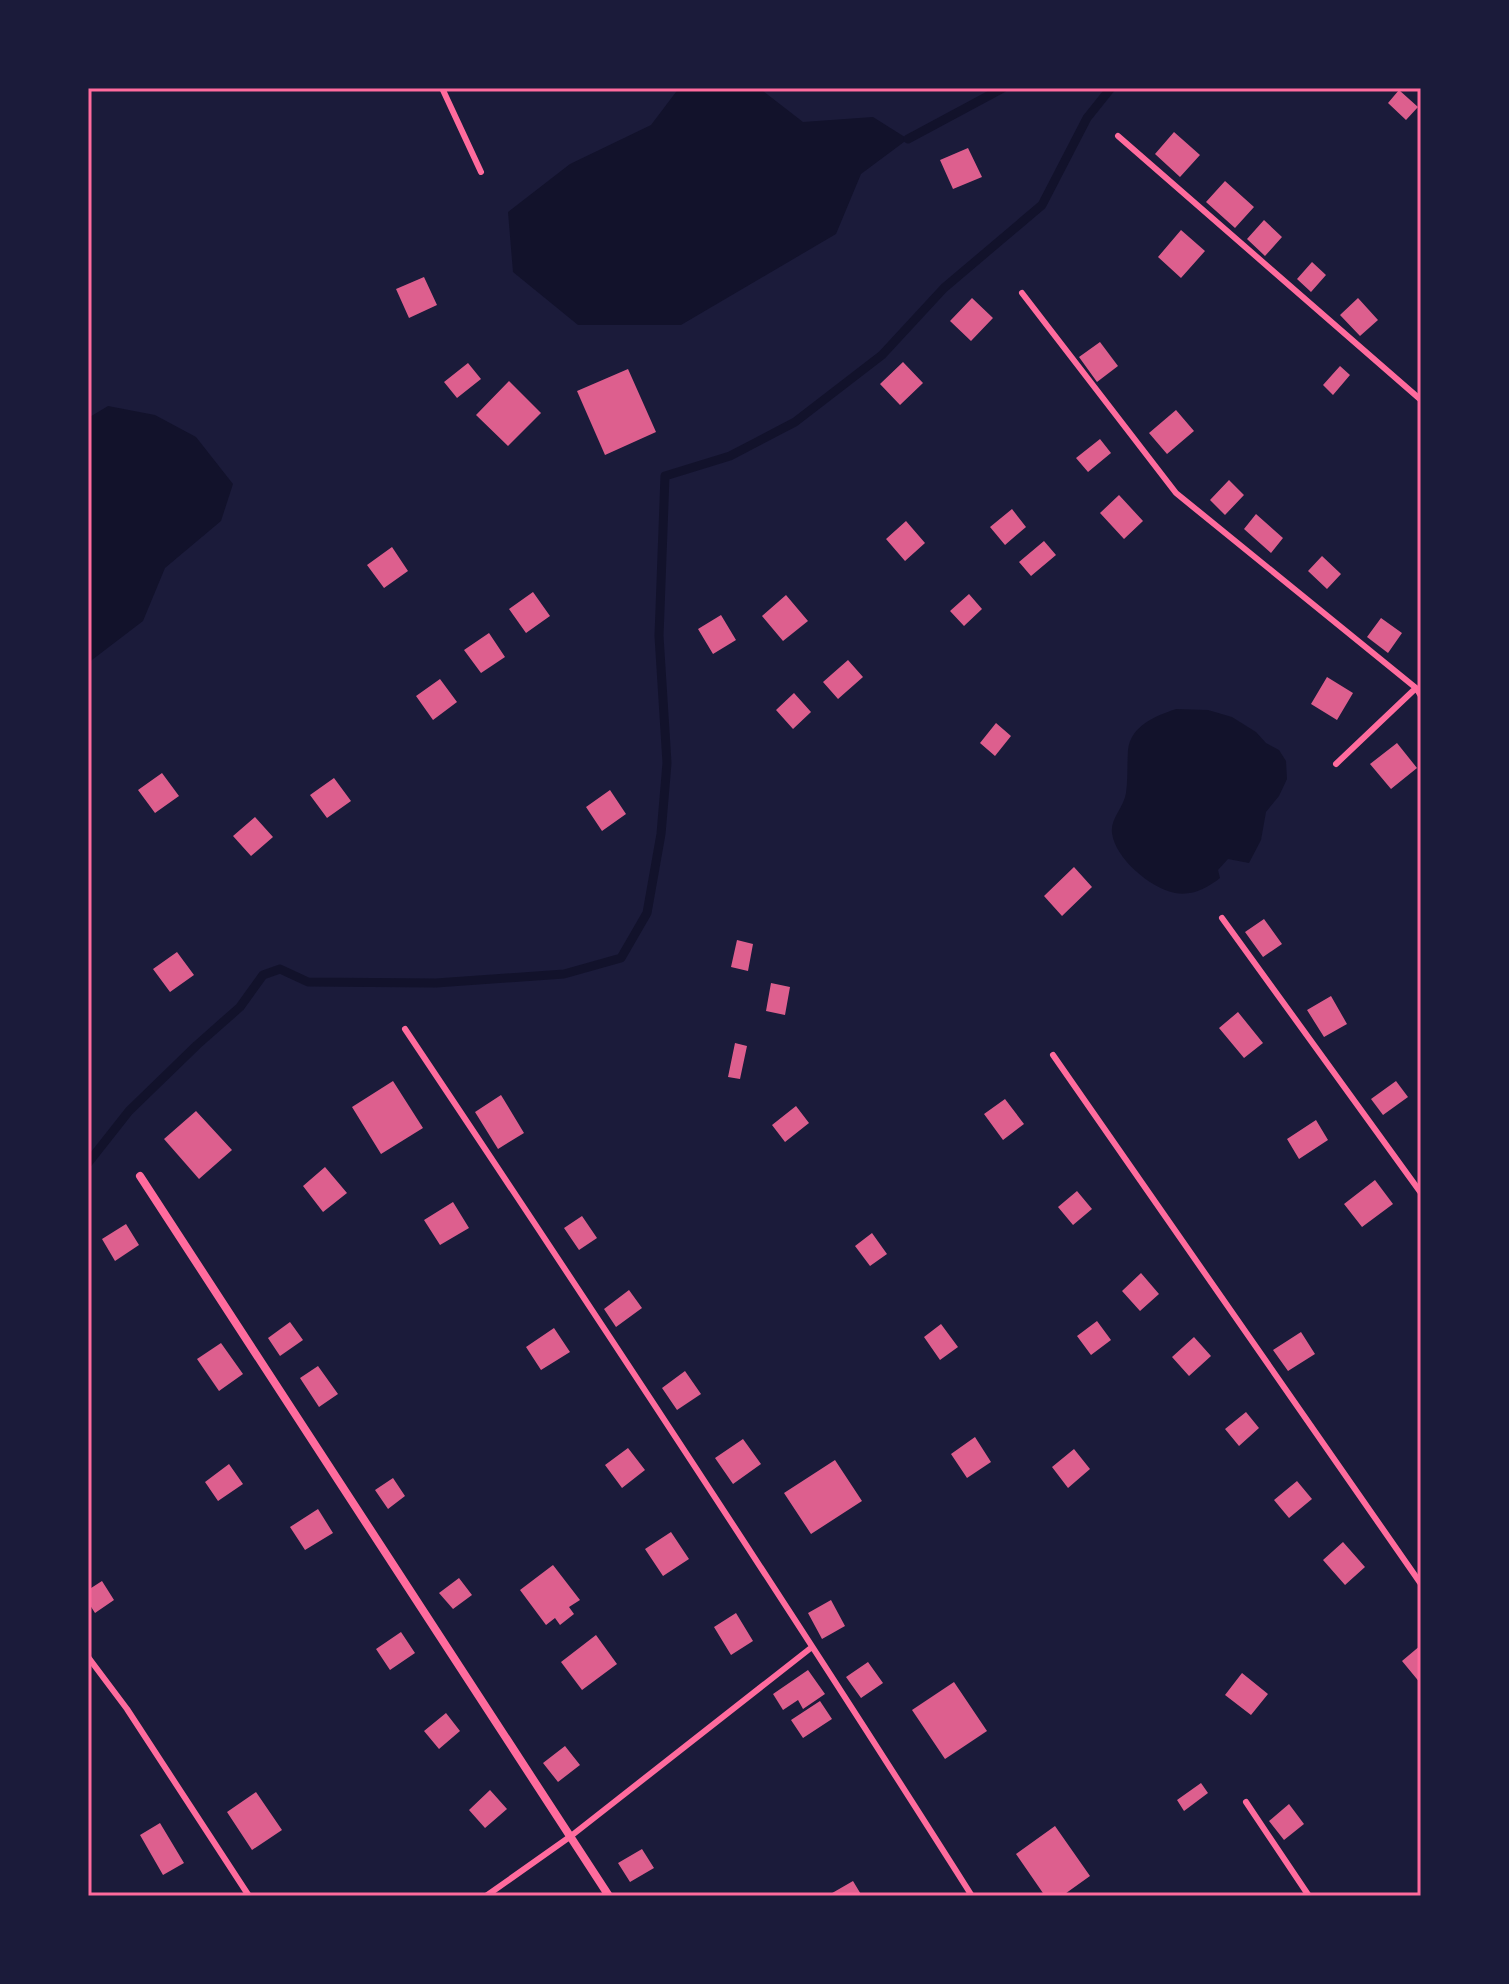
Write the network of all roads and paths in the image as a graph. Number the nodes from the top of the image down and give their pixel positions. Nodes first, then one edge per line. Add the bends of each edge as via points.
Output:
1 (442, 88) edge
2 (1118, 136) dead end
3 (481, 172) dead end
4 (1022, 293) dead end
5 (1421, 400) edge
6 (1416, 688) junction
7 (1421, 696) edge
8 (1336, 764) dead end
9 (1222, 918) dead end
10 (405, 1029) dead end
11 (1053, 1055) dead end
12 (140, 1176) dead end
13 (1421, 1193) edge
14 (1421, 1584) edge
15 (812, 1647) junction
16 (88, 1657) edge
17 (1246, 1802) dead end
18 (571, 1836) junction
19 (249, 1896) edge
20 (486, 1896) edge
21 (609, 1896) edge
22 (972, 1896) edge
23 (1309, 1896) edge

1 - 3 lane
2 - 5 lane
4 - 6 lane via 1176,493
6 - 7 lane
6 - 8 lane
9 - 13 lane
10 - 15 lane
11 - 14 lane
12 - 18 street
15 - 18 lane
15 - 22 lane
16 - 19 lane
17 - 23 lane
18 - 20 lane
18 - 21 street

